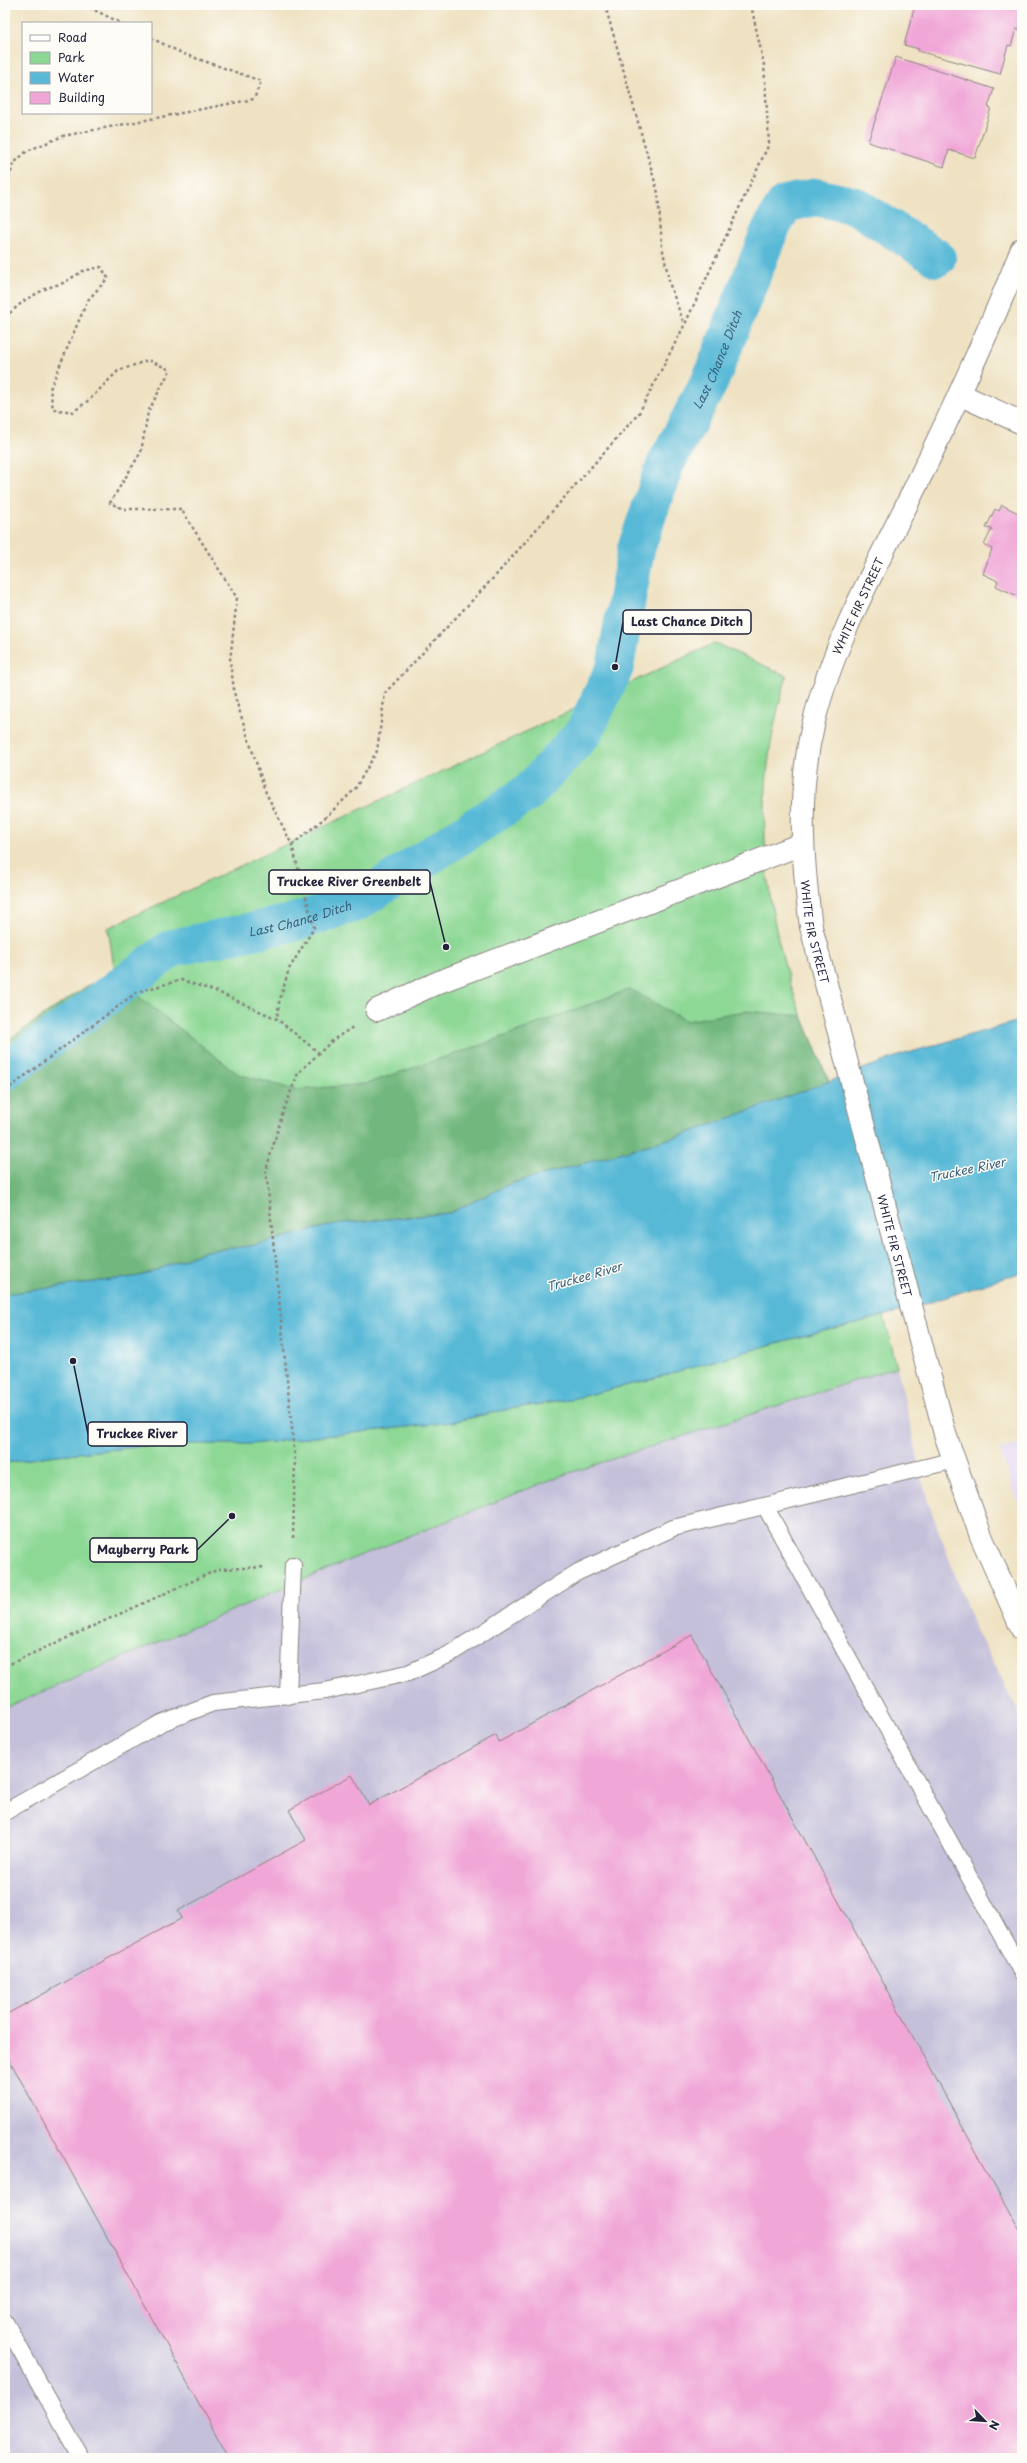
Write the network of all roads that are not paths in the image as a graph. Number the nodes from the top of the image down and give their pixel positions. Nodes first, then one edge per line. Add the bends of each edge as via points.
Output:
1 (1022, 249) edge
2 (961, 395) junction
3 (1022, 422) edge
4 (802, 844) junction
5 (377, 1010) road end
6 (955, 1460) junction
7 (765, 1506) junction
8 (293, 1565) road end
9 (1016, 1601) edge
10 (1022, 1629) edge
11 (288, 1696) junction
12 (5, 1812) edge
13 (1022, 1973) edge
14 (5, 2322) edge
15 (82, 2458) edge

1 - 2 street, WHITE FIR STREET
2 - 3 street
2 - 4 street, WHITE FIR STREET via 854,609 833,659 814,722 803,791
4 - 5 street via 439,982
4 - 6 street, WHITE FIR STREET via 811,927 945,1434
6 - 7 lane
6 - 9 street, WHITE FIR STREET via 981,1536
7 - 11 lane via 673,1528 578,1572 448,1655 408,1673 365,1684
7 - 13 lane
8 - 11 lane
9 - 10 street, WHITE FIR STREET
11 - 12 lane via 213,1703 187,1712 161,1723
14 - 15 lane

